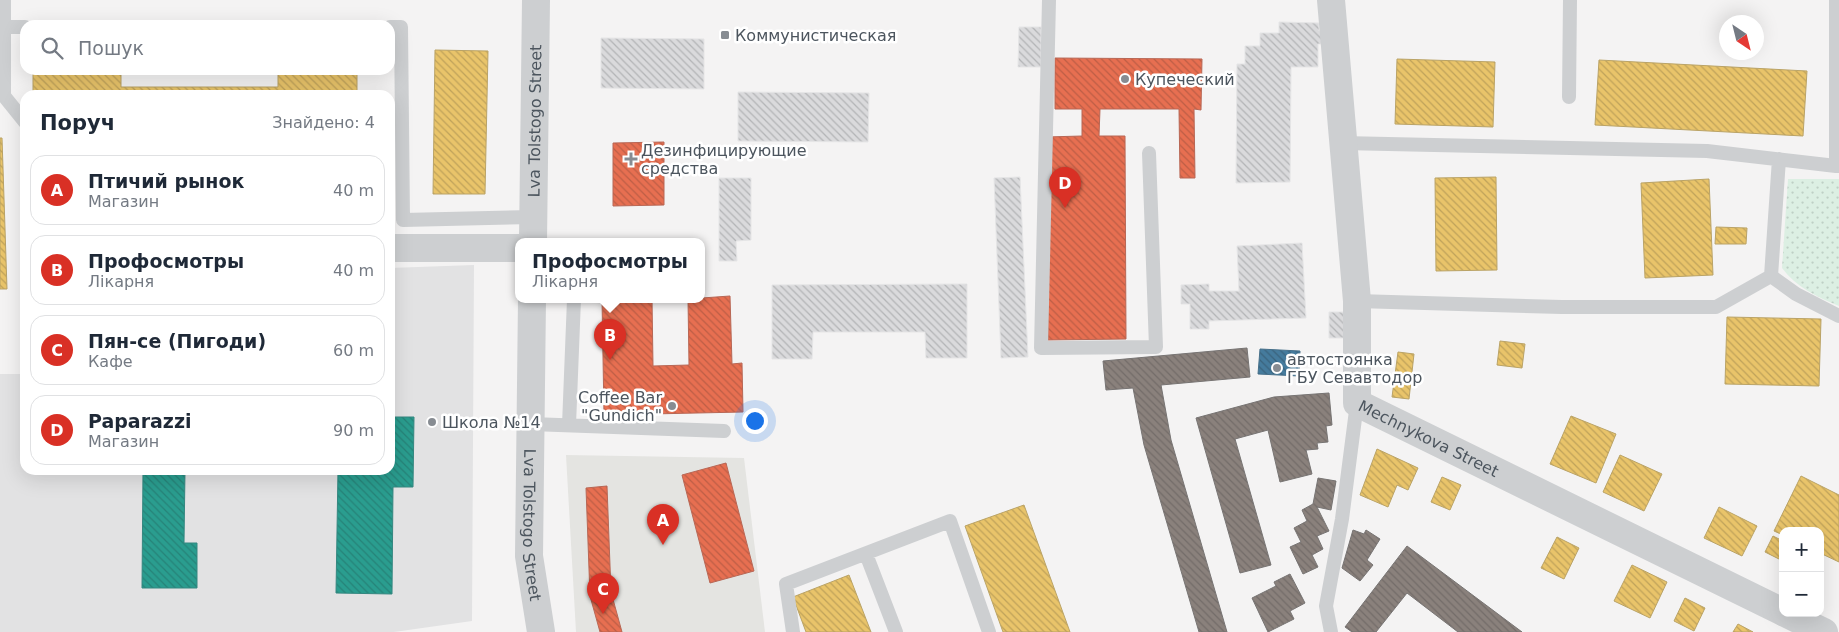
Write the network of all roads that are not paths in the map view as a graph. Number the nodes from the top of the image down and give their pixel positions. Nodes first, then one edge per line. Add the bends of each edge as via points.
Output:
1 (4, 0) edge
2 (536, 0) edge
3 (1049, 0) edge
4 (1331, 0) edge
5 (1570, 0) edge
6 (1836, 0) edge
7 (4, 27) junction
8 (20, 27) edge
9 (395, 27) edge
10 (1569, 97) dead end
11 (20, 116) edge
12 (1342, 142) junction
13 (1149, 153) dead end
14 (1779, 160) junction
15 (396, 162) edge
16 (1838, 166) edge
17 (533, 229) edge
18 (395, 248) edge
19 (515, 248) edge
20 (1771, 276) junction
21 (1357, 301) junction
22 (532, 303) edge
23 (574, 303) edge
24 (1839, 316) edge
25 (1357, 403) junction
26 (531, 424) junction
27 (569, 425) junction
28 (724, 430) dead end
29 (866, 554) junction
30 (1779, 611) edge
31 (1792, 617) edge
32 (540, 632) edge
33 (793, 632) edge
34 (896, 632) edge
35 (989, 632) edge
36 (1331, 632) edge
37 (1824, 632) edge

1 - 7 lane
2 - 17 street, Lva Tolstogo Street
3 - 13 lane via 1041,348 1156,347
4 - 12 street, Mechnykova Street
5 - 10 lane
6 - 16 lane
7 - 8 lane
7 - 11 lane via 4,96
9 - 15 lane via 401,27
12 - 14 lane via 1707,151
12 - 21 street, Mechnykova Street
14 - 16 lane
14 - 20 lane
15 - 17 lane via 403,220
18 - 19 street
20 - 21 lane via 1716,307 1562,307
20 - 24 lane via 1796,294
21 - 25 street, Mechnykova Street
22 - 26 street, Lva Tolstogo Street
23 - 27 lane
25 - 30 street, Mechnykova Street
25 - 36 lane via 1342,519 1326,606
26 - 27 lane
26 - 32 street, Lva Tolstogo Street via 529,556
27 - 28 lane
29 - 33 lane via 786,584
29 - 34 lane
29 - 35 lane via 950,521
31 - 37 street, Mechnykova Street

